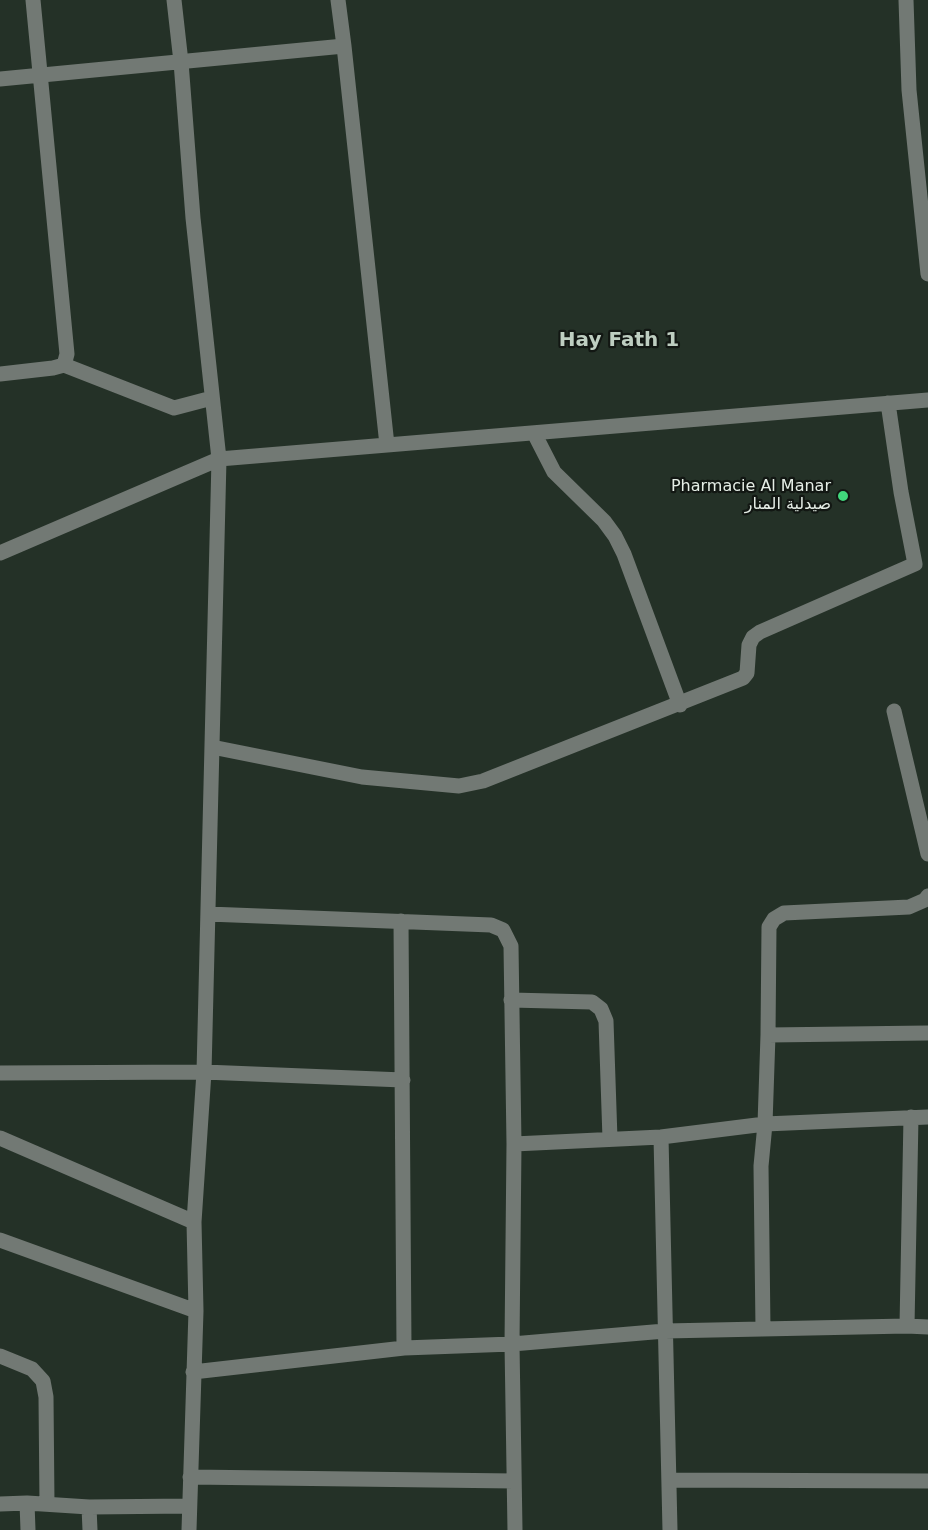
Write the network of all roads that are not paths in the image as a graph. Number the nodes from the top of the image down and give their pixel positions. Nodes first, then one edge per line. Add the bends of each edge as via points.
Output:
1 (33, 0) edge
2 (174, 0) edge
3 (338, 0) edge
4 (906, 0) edge
5 (344, 46) junction
6 (181, 62) junction
7 (41, 74) junction
8 (0, 79) edge
9 (928, 274) edge
10 (64, 365) junction
11 (0, 374) edge
12 (212, 398) junction
13 (928, 400) edge
14 (888, 404) junction
15 (534, 433) junction
16 (387, 445) junction
17 (219, 459) junction
18 (0, 553) edge
19 (922, 563) edge
20 (680, 705) junction
21 (894, 711) dead end
22 (212, 747) junction
23 (928, 854) edge
24 (927, 899) edge
25 (208, 914) junction
26 (401, 921) junction
27 (512, 1000) junction
28 (928, 1033) edge
29 (768, 1035) junction
30 (204, 1072) junction
31 (0, 1073) edge
32 (403, 1080) junction
33 (911, 1117) junction
34 (928, 1117) edge
35 (765, 1124) junction
36 (661, 1137) junction
37 (0, 1138) edge
38 (610, 1140) junction
39 (514, 1144) junction
40 (194, 1222) junction
41 (0, 1240) edge
42 (196, 1311) junction
43 (907, 1326) junction
44 (928, 1327) edge
45 (763, 1329) junction
46 (665, 1331) junction
47 (512, 1344) junction
48 (404, 1348) junction
49 (0, 1356) edge
50 (193, 1372) junction
51 (190, 1477) junction
52 (514, 1480) junction
53 (669, 1480) junction
54 (928, 1480) edge
55 (27, 1503) junction
56 (0, 1504) edge
57 (47, 1504) junction
58 (189, 1506) junction
59 (89, 1507) junction
60 (28, 1530) edge
61 (90, 1530) edge
62 (189, 1530) edge
63 (515, 1530) edge
64 (670, 1530) edge

1 - 7 street
2 - 6 street
3 - 5 street
4 - 9 street via 909,90
5 - 6 street
5 - 16 street
6 - 7 street
6 - 12 street
7 - 8 street
7 - 10 street via 67,354
10 - 11 street
10 - 12 street via 174,408
12 - 17 street
13 - 14 street
14 - 15 street
14 - 19 street via 901,492
15 - 16 street
15 - 20 street via 554,472 615,536
16 - 17 street
17 - 18 street
17 - 22 street
19 - 20 street via 760,632 749,645 747,673 743,678
20 - 22 street via 483,781 459,786 362,777
21 - 23 street
22 - 25 street
24 - 29 street via 909,907 784,913 774,919 769,927
25 - 26 street
25 - 30 street
26 - 27 street via 490,925 503,930 511,946
26 - 32 street
27 - 38 street via 592,1002 601,1009 606,1021
27 - 39 street
28 - 29 street
29 - 35 street
30 - 31 street
30 - 32 street
30 - 40 street
32 - 48 street
33 - 34 street
33 - 35 street
33 - 43 street
35 - 36 street
35 - 45 street via 761,1166
36 - 38 street
36 - 46 street
37 - 40 street
38 - 39 street
39 - 47 street
40 - 42 street
41 - 42 street
42 - 50 street
43 - 44 street
43 - 45 street
45 - 46 street
46 - 47 street
46 - 53 street
47 - 48 street
47 - 52 street
48 - 50 street
49 - 57 street via 32,1369 43,1381
50 - 51 street
51 - 52 street
51 - 58 street
52 - 63 street
53 - 54 street
53 - 64 street
55 - 56 street
55 - 57 street
55 - 60 street
57 - 59 street
58 - 59 street
58 - 62 street
59 - 61 street

